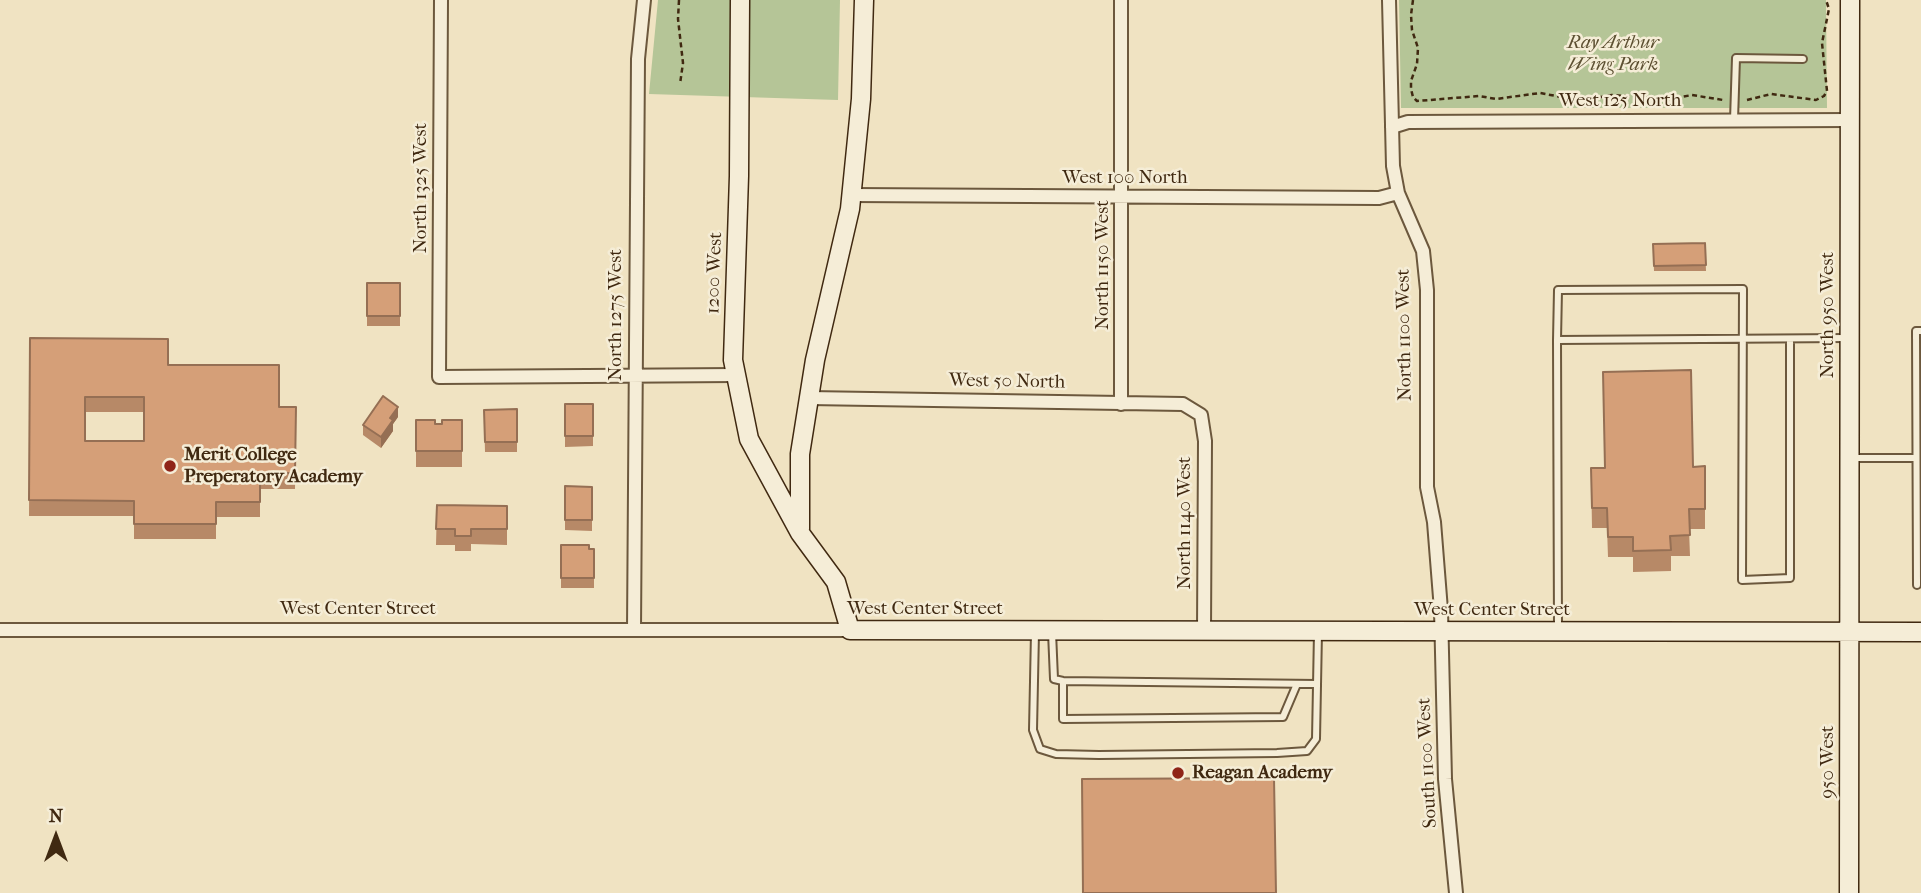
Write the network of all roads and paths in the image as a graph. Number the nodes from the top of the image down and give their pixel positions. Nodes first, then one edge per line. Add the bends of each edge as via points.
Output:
1 (441, 0) edge
2 (644, 0) edge
3 (679, 0) edge
4 (740, 0) edge
5 (863, 0) edge
6 (1121, 0) edge
7 (1389, 0) edge
8 (1413, 0) edge
9 (1826, 0) edge
10 (1850, 0) edge
11 (1803, 59) dead end
12 (680, 84) dead end
13 (1735, 100) junction
14 (1734, 120) junction
15 (1849, 120) junction
16 (1392, 127) junction
17 (1398, 193) junction
18 (851, 195) junction
19 (1123, 198) junction
20 (1921, 331) edge
21 (1849, 338) junction
22 (1790, 339) junction
23 (1557, 340) junction
24 (1742, 340) junction
25 (736, 375) junction
26 (635, 377) junction
27 (1918, 386) edge
28 (809, 398) junction
29 (1121, 404) junction
30 (1201, 415) joint
31 (1849, 458) junction
32 (1915, 458) junction
33 (800, 533) junction
34 (1917, 585) dead end
35 (0, 630) edge
36 (634, 630) junction
37 (850, 631) junction
38 (1043, 631) junction
39 (1204, 631) junction
40 (1318, 631) junction
41 (1443, 631) junction
42 (1558, 631) junction
43 (1849, 631) junction
44 (1921, 632) edge
45 (1063, 681) junction
46 (1297, 684) junction
47 (1317, 684) junction
48 (1456, 893) edge
49 (1849, 893) edge

1 - 26 street, North 1325 West via 439,377
2 - 26 street, North 1275 West via 638,72
3 - 12 path
4 - 25 street, 1200 West
5 - 18 street via 862,99
6 - 19 street, North 1150 West
7 - 16 street, North 1100 West
8 - 13 path via 1418,64 1411,89 1418,101 1540,93 1572,99 1692,95
9 - 13 path via 1824,96 1816,100 1771,94
10 - 15 street, North 950 West
11 - 13 lane via 1736,58
13 - 14 lane
14 - 15 street, West 125 North
14 - 16 street, West 125 North via 1408,122
15 - 21 street, North 950 West
16 - 17 street, North 1100 West
17 - 19 street, West 100 North via 1379,198
17 - 41 street, North 1100 West via 1423,251 1427,487
18 - 19 street, West 100 North
18 - 28 street
19 - 29 street, North 1150 West
20 - 27 lane via 1916,331
21 - 22 lane
21 - 31 street, North 950 West
22 - 24 lane
22 - 24 lane via 1790,578 1742,580
23 - 24 lane
23 - 24 lane via 1558,290 1729,289 1742,289
23 - 42 lane
25 - 26 street
25 - 33 street, 1200 West via 749,439
26 - 36 street, North 1275 West
27 - 32 lane
28 - 29 street, West 50 North
28 - 33 street via 800,454
29 - 30 street, West 50 North via 1183,404
30 - 39 street, North 1140 West via 1205,441
31 - 32 lane
31 - 43 street, North 950 West
32 - 34 lane
33 - 37 street, 1200 West via 836,582
35 - 36 street, West Center Street
36 - 37 street, West Center Street
37 - 38 street, West Center Street
38 - 39 street, West Center Street
38 - 45 lane via 1054,679
38 - 47 lane via 1033,730 1040,749 1056,754 1307,751 1316,739
39 - 40 street, West Center Street
40 - 41 street, West Center Street
40 - 47 lane
41 - 42 street, West Center Street
41 - 48 street, South 1100 West via 1445,779
42 - 43 street, West Center Street
43 - 44 street, West Center Street
43 - 49 street, 950 West
45 - 46 lane
45 - 46 lane via 1063,719 1283,718
46 - 47 lane

